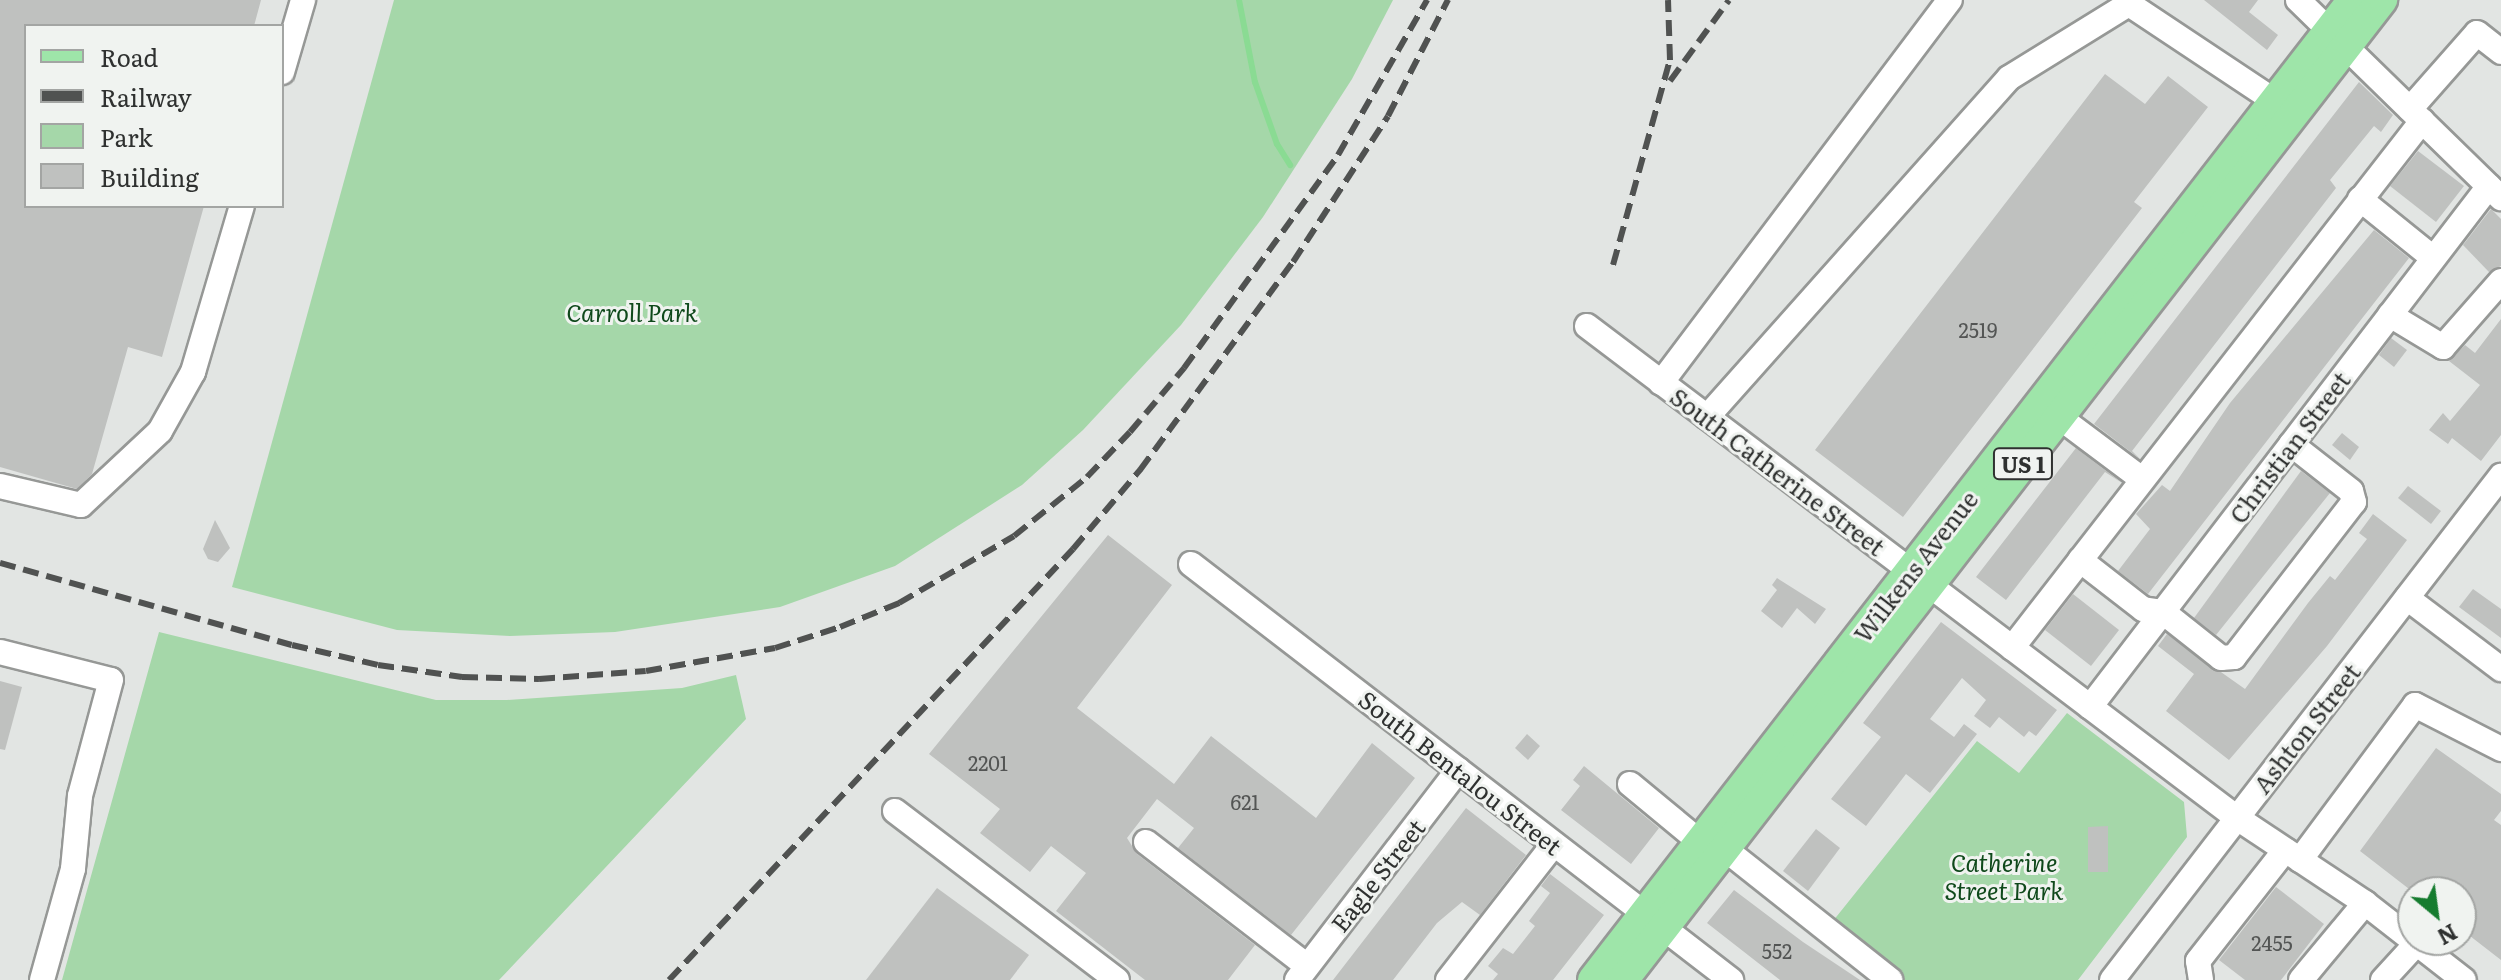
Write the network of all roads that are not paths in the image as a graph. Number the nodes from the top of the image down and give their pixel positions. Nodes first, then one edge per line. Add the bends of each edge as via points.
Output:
1 (303, 0) edge
2 (1950, 0) edge
3 (2298, 0) edge
4 (2353, 0) edge
5 (2382, 0) edge
6 (2338, 39) junction
7 (2501, 52) edge
8 (284, 65) edge
9 (2285, 108) junction
10 (2416, 115) junction
11 (2495, 192) edge
12 (2360, 199) junction
13 (241, 208) edge
14 (2433, 258) junction
15 (2501, 281) edge
16 (2390, 315) junction
17 (1587, 326) dead end
18 (1661, 383) junction
19 (1707, 417) junction
20 (2059, 417) junction
21 (2291, 444) junction
22 (2501, 476) edge
23 (2142, 479) junction
24 (0, 486) edge
25 (2080, 560) junction
26 (1191, 564) dead end
27 (1920, 578) junction
28 (2407, 598) junction
29 (2163, 612) junction
30 (2012, 648) junction
31 (0, 652) edge
32 (2501, 669) edge
33 (2090, 707) junction
34 (2501, 749) edge
35 (1458, 770) junction
36 (1630, 784) dead end
37 (895, 811) dead end
38 (2237, 818) junction
39 (1146, 842) dead end
40 (1554, 844) junction
41 (1712, 846) junction
42 (2293, 855) junction
43 (2365, 903) junction
44 (1654, 921) junction
45 (2397, 928) edge
46 (2405, 956) edge
47 (2433, 956) edge
48 (1302, 973) edge
49 (2459, 978) edge
50 (42, 980) edge
51 (1117, 980) edge
52 (1448, 980) edge
53 (1593, 980) edge
54 (1623, 980) edge
55 (1731, 980) edge
56 (1890, 980) edge
57 (2112, 980) edge
58 (2201, 980) edge
59 (2301, 980) edge
60 (2383, 980) edge

1 - 8 street
2 - 18 street
3 - 6 street
4 - 6 main road, Wilkens Avenue / US 1
5 - 6 main road, Wilkens Avenue / US 1
6 - 9 main road, Wilkens Avenue / US 1
6 - 10 street
7 - 10 street via 2477,33
9 - 19 street via 2129,4 2009,78
9 - 20 main road, Wilkens Avenue / US 1
9 - 27 main road, Wilkens Avenue / US 1
10 - 11 street
10 - 12 street
11 - 14 street, Christian Street
12 - 14 street
12 - 23 street
13 - 24 street via 193,372 160,431 81,505
14 - 16 street, Christian Street
15 - 16 street via 2443,347
16 - 21 street, Christian Street
17 - 18 street, South Catherine Street
18 - 19 street, South Catherine Street
19 - 27 street, South Catherine Street
20 - 23 street
20 - 27 main road, Wilkens Avenue / US 1
21 - 29 street, Christian Street
21 - 29 street via 2351,491 2354,502 2234,657 2221,658
22 - 28 street, Ashton Street
23 - 25 street
25 - 29 street via 2143,609
25 - 30 street
26 - 35 street, South Bentalou Street
27 - 30 street, South Catherine Street
27 - 41 main road, Wilkens Avenue / US 1
28 - 32 street
28 - 38 street, Ashton Street
29 - 33 street, Christian Street
30 - 33 street, South Catherine Street
31 - 50 street via 111,680 80,796 73,869
33 - 38 street, South Catherine Street
34 - 42 street via 2415,705
35 - 40 street, South Bentalou Street
35 - 48 street, Eagle Street
36 - 41 street
37 - 51 street
38 - 42 street, South Catherine Street
38 - 57 street, Ashton Street
39 - 48 street
40 - 44 street, South Bentalou Street
40 - 52 street
41 - 44 main road, Wilkens Avenue / US 1
41 - 56 street
42 - 43 street, South Catherine Street
42 - 58 street via 2198,961
43 - 45 street, South Catherine Street
43 - 59 street
44 - 53 main road, Wilkens Avenue / US 1
44 - 54 main road, Wilkens Avenue / US 1
44 - 55 street, South Bentalou Street
46 - 60 street
47 - 49 street, South Catherine Street

